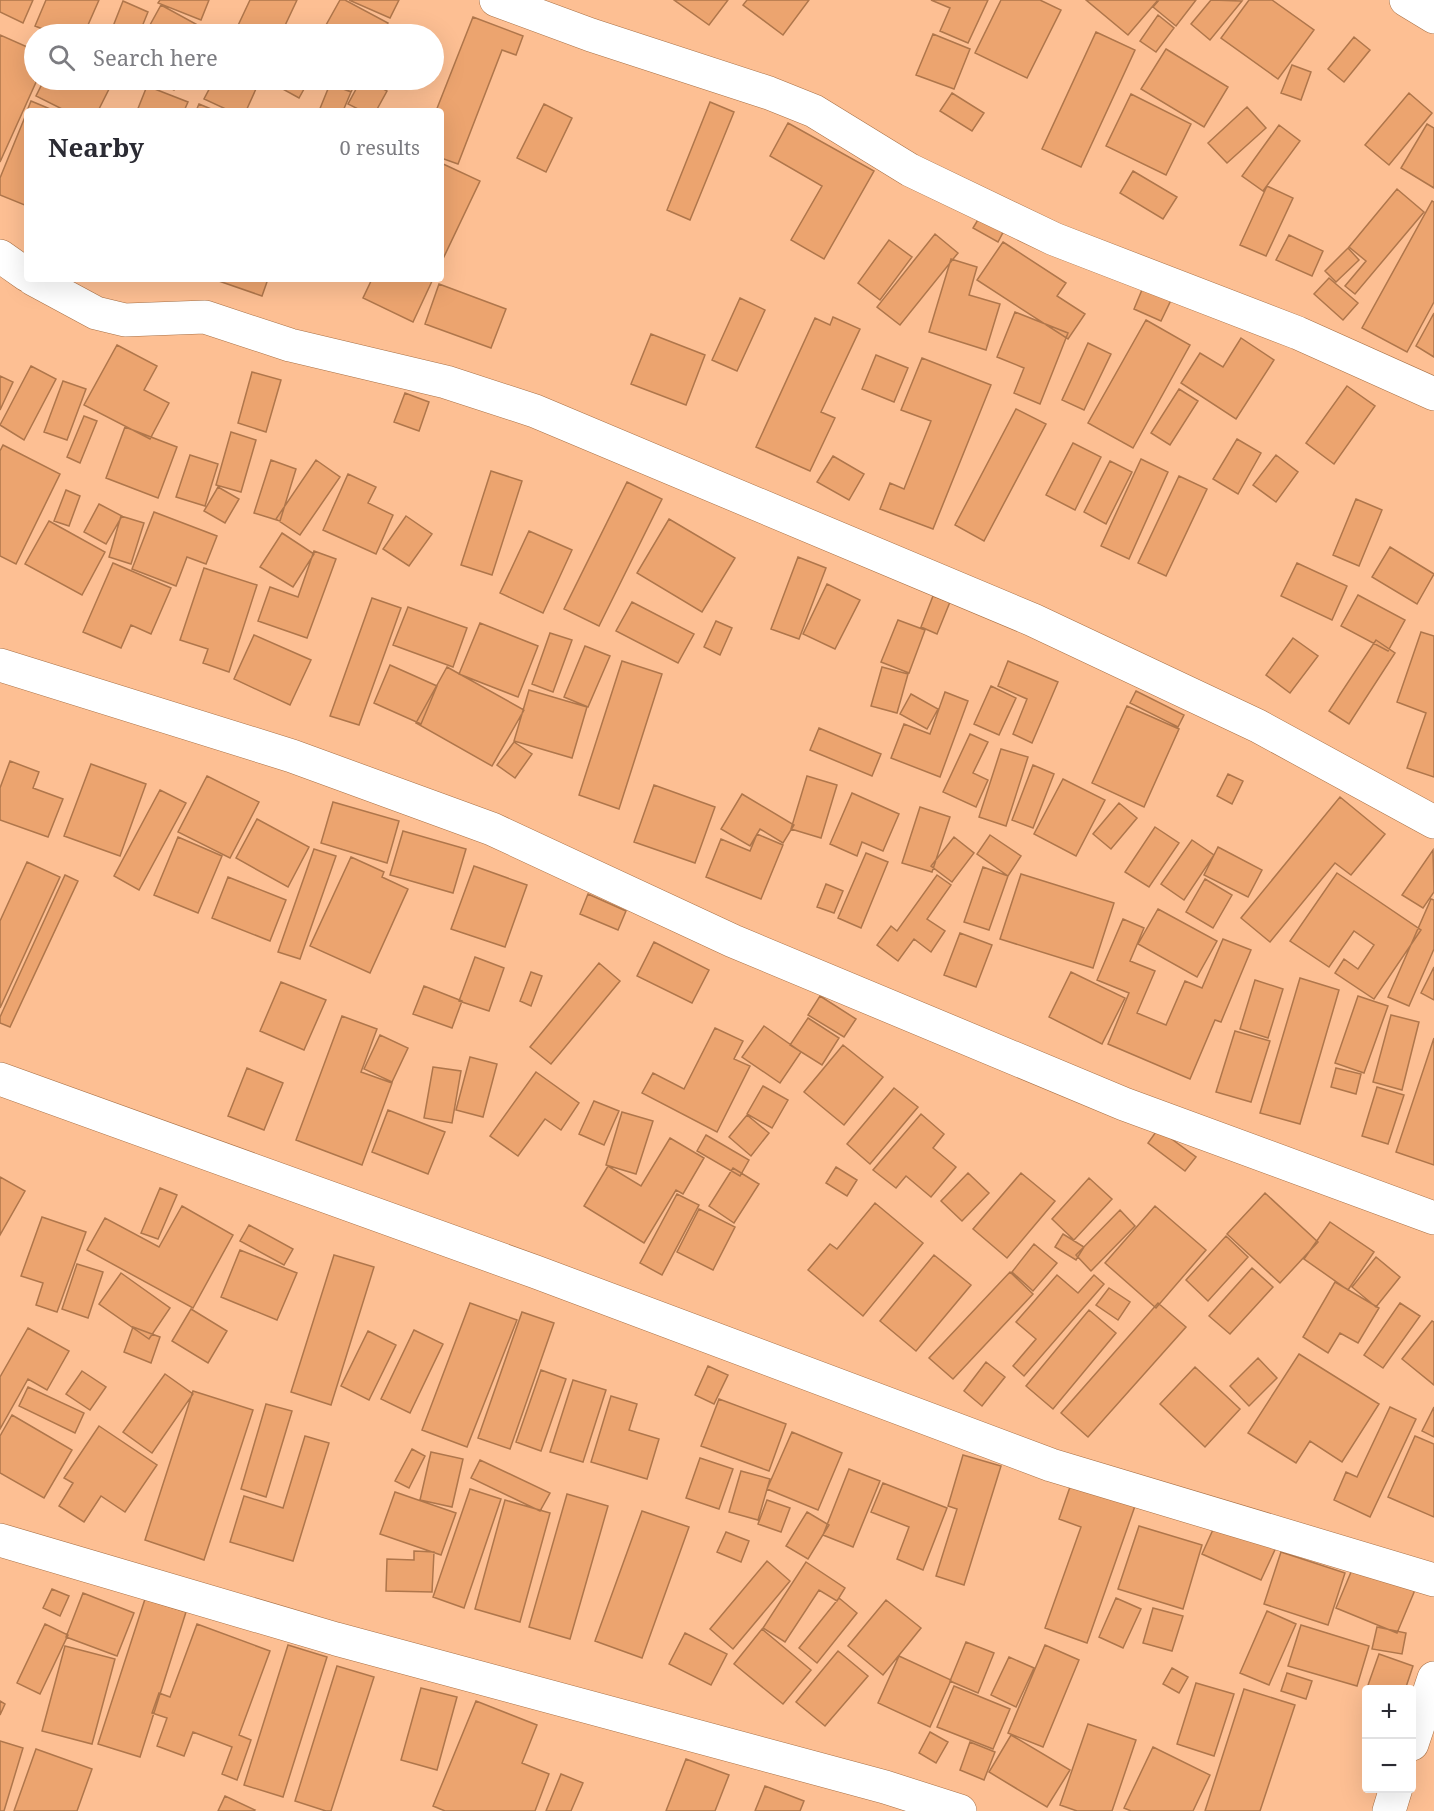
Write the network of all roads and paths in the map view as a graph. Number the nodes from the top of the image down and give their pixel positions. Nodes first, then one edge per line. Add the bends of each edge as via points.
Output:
1 (496, 0) edge
2 (1406, 0) edge
3 (1434, 18) edge
4 (0, 256) edge
5 (24, 273) edge
6 (39, 282) edge
7 (1434, 394) edge
8 (0, 665) edge
9 (1434, 822) edge
10 (0, 1079) edge
11 (1434, 1218) edge
12 (0, 1540) edge
13 (1434, 1580) edge
14 (1434, 1678) edge
15 (1414, 1739) edge
16 (1394, 1793) edge
17 (960, 1811) edge
18 (1389, 1811) edge

1 - 7 street via 814,111 910,170 1053,239 1299,333
2 - 3 street
4 - 5 street
6 - 9 street via 96,313 125,320 205,317 290,345 447,382 535,411 1033,620 1258,726
8 - 11 street via 292,756 492,829 733,941 1113,1099
10 - 13 street via 536,1272 1050,1465
12 - 17 street via 336,1639 885,1787
14 - 15 street
16 - 18 street

